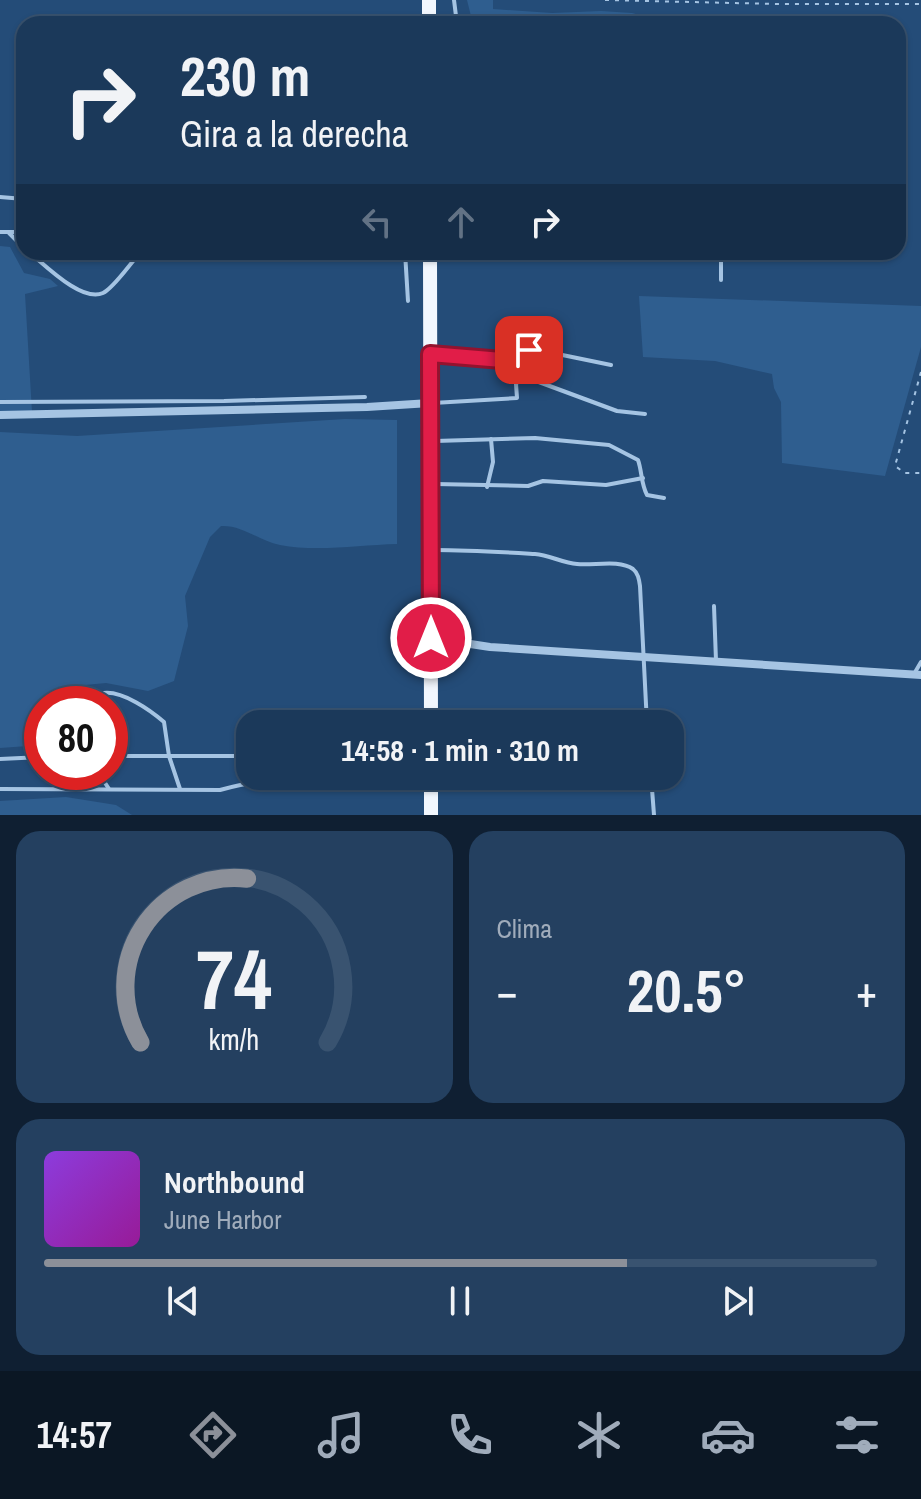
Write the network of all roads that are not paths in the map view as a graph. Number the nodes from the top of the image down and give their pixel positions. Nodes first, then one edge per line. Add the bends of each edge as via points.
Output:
1 (0, 232) edge
2 (8, 232) junction
3 (16, 232) edge
4 (16, 240) edge
5 (39, 260) edge
6 (134, 260) edge
7 (405, 260) edge
8 (430, 260) edge
9 (721, 260) edge
10 (721, 280) dead end
11 (408, 301) dead end
12 (430, 354) junction
13 (611, 365) dead end
14 (365, 397) dead end
15 (0, 402) edge
16 (430, 403) junction
17 (645, 414) dead end
18 (0, 415) edge
19 (491, 439) junction
20 (430, 441) junction
21 (643, 478) junction
22 (430, 484) junction
23 (487, 487) junction
24 (664, 498) dead end
25 (431, 550) junction
26 (714, 606) dead end
27 (431, 638) junction
28 (643, 656) junction
29 (716, 661) junction
30 (921, 662) edge
31 (918, 674) edge
32 (128, 699) edge
33 (431, 710) edge
34 (646, 710) edge
35 (128, 756) edge
36 (169, 756) junction
37 (236, 756) edge
38 (24, 758) edge
39 (0, 759) edge
40 (236, 786) edge
41 (0, 789) edge
42 (24, 789) edge
43 (128, 789) edge
44 (180, 790) junction
45 (431, 790) edge
46 (652, 790) edge
47 (431, 815) edge
48 (654, 815) edge

1 - 2 lane
2 - 3 lane
2 - 4 lane
5 - 6 lane via 91,295 103,293
7 - 11 lane
8 - 12 highway
9 - 10 lane
12 - 13 lane via 502,360 538,350
12 - 16 highway
14 - 15 lane
16 - 17 lane via 517,398 516,384 528,378 617,411
16 - 18 street
16 - 20 highway
19 - 20 lane
19 - 21 lane via 609,445 638,460
19 - 23 lane
20 - 22 highway
21 - 23 lane via 606,485 543,481
21 - 24 lane via 647,495
22 - 23 lane
22 - 25 highway
25 - 27 highway
25 - 28 lane via 536,554 574,564 632,569 640,586
26 - 29 lane
27 - 28 street
27 - 33 highway
28 - 29 street
28 - 34 lane
29 - 31 street
30 - 31 lane
32 - 36 lane via 164,722
35 - 36 lane
36 - 37 lane
36 - 44 lane
38 - 39 lane
40 - 44 lane
41 - 42 lane
43 - 44 lane
45 - 47 highway
46 - 48 lane

